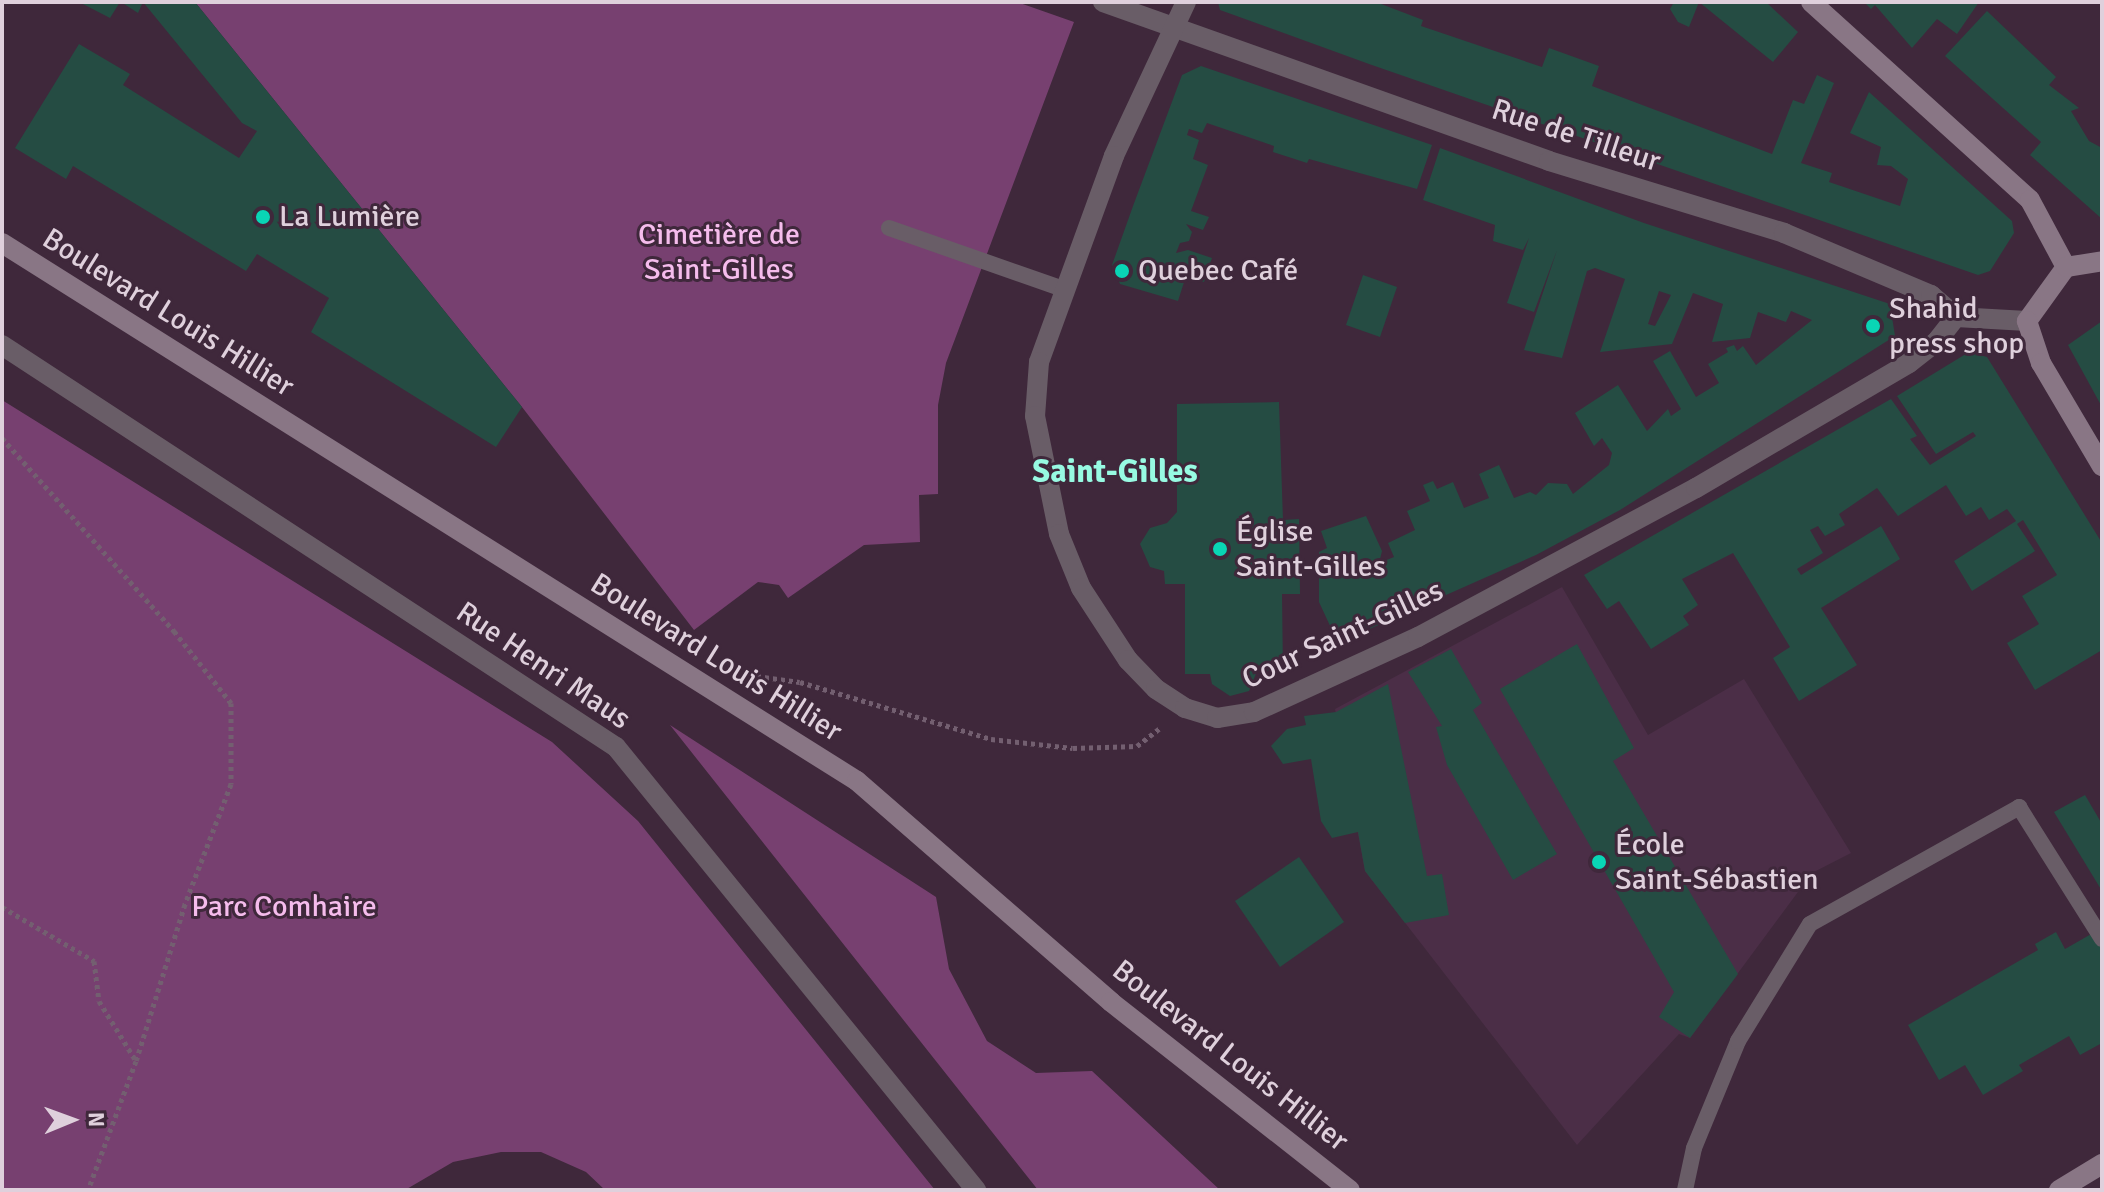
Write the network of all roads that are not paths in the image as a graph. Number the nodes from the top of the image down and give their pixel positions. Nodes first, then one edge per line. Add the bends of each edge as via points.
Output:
1 (1103, 2) edge
2 (1186, 2) edge
3 (1811, 2) edge
4 (1174, 30) junction
5 (889, 228) dead end
6 (2, 243) edge
7 (2102, 261) edge
8 (2066, 267) junction
9 (1066, 290) junction
10 (1956, 317) junction
11 (2027, 321) junction
12 (2, 345) edge
13 (2102, 466) edge
14 (2102, 939) edge
15 (2102, 1164) edge
16 (976, 1190) edge
17 (1350, 1190) edge
18 (1685, 1190) edge
19 (2059, 1190) edge

1 - 4 street, Rue de Tilleur
2 - 4 street, Cour Saint-Gilles
3 - 8 street via 2030,200
4 - 9 street, Cour Saint-Gilles via 1114,156
4 - 10 street, Rue de Tilleur via 1549,161 1784,233 1931,295
5 - 9 lane
6 - 17 street, Boulevard Louis Hillier via 857,781 1111,1002
7 - 8 street
8 - 11 street
9 - 10 street, Cour Saint-Gilles via 1039,362 1035,416 1059,534 1081,588 1128,660 1156,689 1185,708 1217,718 1254,712 1418,637 1696,488 1937,341
10 - 11 street
11 - 13 street via 2041,363
12 - 16 street, Rue Henri Maus via 616,747
14 - 18 lane via 2019,807 1810,924 1738,1041 1694,1148
15 - 19 street

